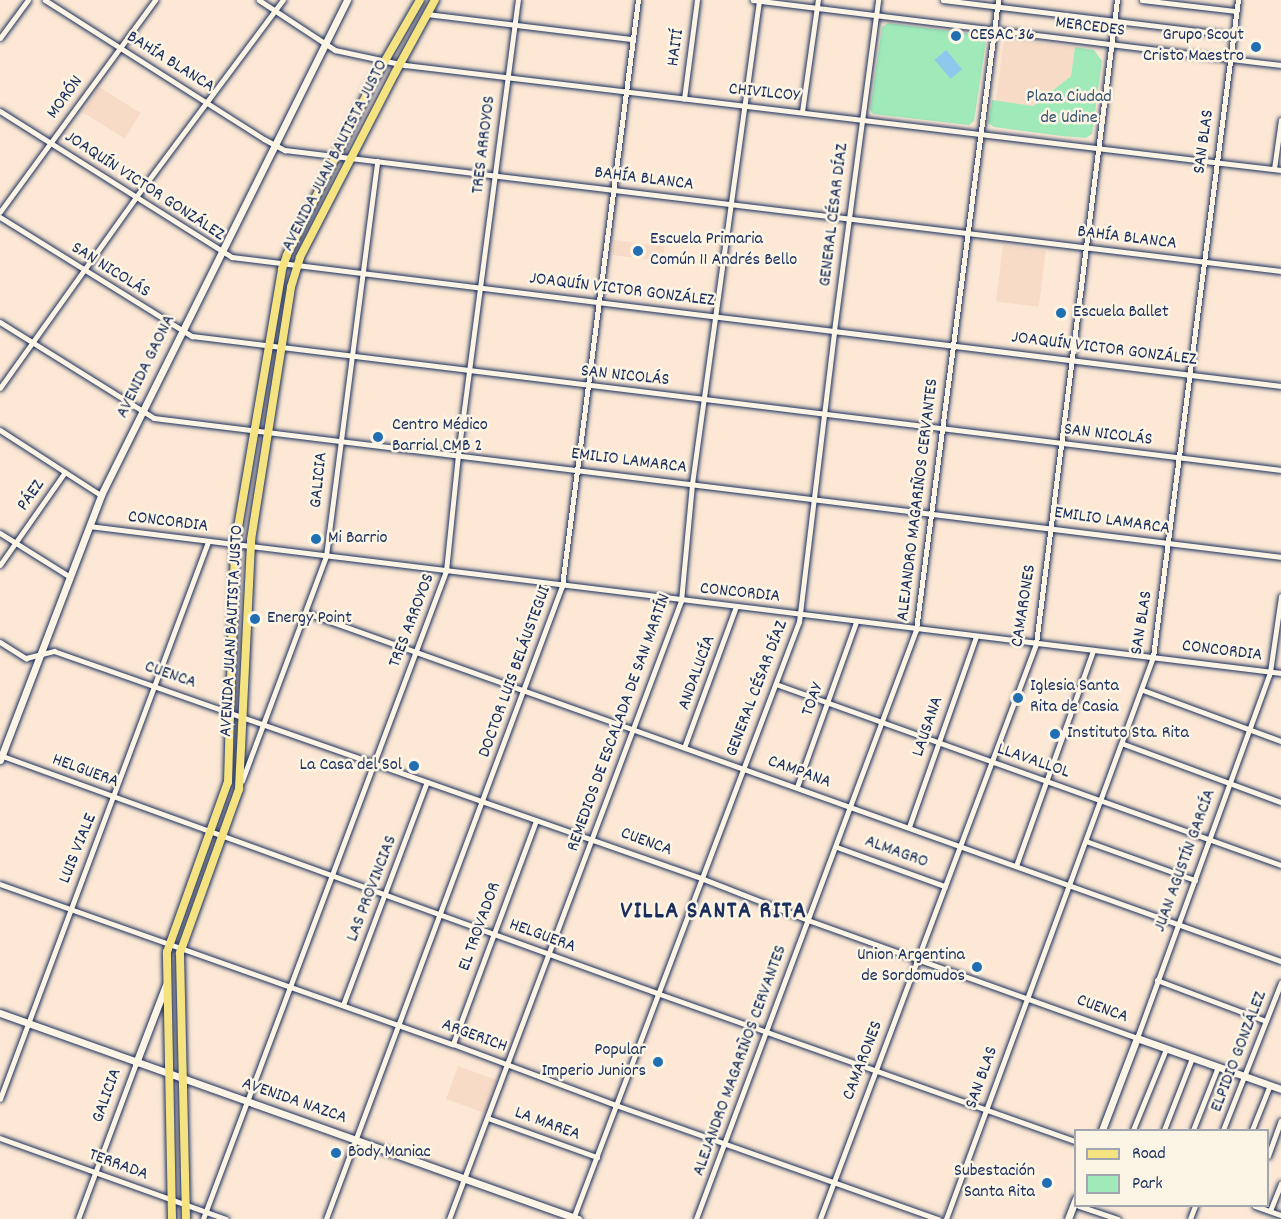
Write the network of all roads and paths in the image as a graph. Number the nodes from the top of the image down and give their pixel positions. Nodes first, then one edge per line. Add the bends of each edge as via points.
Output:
1 (28, 0) edge
2 (45, 0) edge
3 (155, 0) edge
4 (259, 0) edge
5 (283, 0) edge
6 (347, 0) edge
7 (420, 0) edge
8 (435, 0) edge
9 (518, 0) edge
10 (638, 0) edge
11 (697, 0) edge
12 (753, 0) edge
13 (758, 0) edge
14 (818, 0) edge
15 (878, 0) edge
16 (943, 0) edge
17 (998, 0) edge
18 (1117, 0) edge
19 (1142, 0) edge
20 (1238, 0) edge
21 (997, 7) junction
22 (817, 8) junction
23 (275, 10) junction
24 (1236, 11) junction
25 (427, 14) junction
26 (876, 16) junction
27 (1114, 21) junction
28 (514, 25) junction
29 (994, 29) junction
30 (1233, 35) junction
31 (0, 38) edge
32 (632, 39) junction
33 (326, 43) junction
34 (1111, 45) junction
35 (119, 47) junction
36 (1230, 58) junction
37 (385, 61) junction
38 (399, 64) junction
39 (1281, 64) edge
40 (507, 78) junction
41 (625, 92) junction
42 (684, 99) junction
43 (206, 102) junction
44 (744, 106) junction
45 (0, 111) edge
46 (802, 112) junction
47 (862, 119) junction
48 (1281, 120) edge
49 (980, 134) junction
50 (50, 143) junction
51 (275, 145) junction
52 (1098, 147) junction
53 (336, 157) junction
54 (351, 158) junction
55 (377, 161) junction
56 (1215, 162) junction
57 (1274, 169) junction
58 (1281, 170) edge
59 (495, 176) junction
60 (611, 190) junction
61 (136, 197) junction
62 (731, 204) junction
63 (0, 214) edge
64 (849, 219) junction
65 (967, 233) junction
66 (1084, 247) junction
67 (221, 252) junction
68 (1203, 261) junction
69 (283, 264) junction
70 (297, 265) junction
71 (84, 270) junction
72 (1281, 271) edge
73 (362, 273) junction
74 (480, 288) junction
75 (598, 303) junction
76 (716, 316) junction
77 (0, 322) edge
78 (182, 332) junction
79 (834, 332) junction
80 (32, 342) junction
81 (952, 345) junction
82 (268, 347) junction
83 (282, 349) junction
84 (350, 357) junction
85 (1070, 360) junction
86 (470, 371) junction
87 (1188, 374) junction
88 (1281, 386) edge
89 (587, 387) junction
90 (0, 388) edge
91 (704, 399) junction
92 (141, 412) junction
93 (824, 416) junction
94 (941, 429) junction
95 (0, 430) edge
96 (255, 430) junction
97 (269, 432) junction
98 (340, 440) junction
99 (1059, 444) junction
100 (458, 455) junction
101 (1178, 458) junction
102 (576, 469) junction
103 (1281, 470) edge
104 (65, 472) junction
105 (692, 484) junction
106 (101, 495) junction
107 (812, 499) junction
108 (931, 514) junction
109 (88, 526) junction
110 (1050, 527) junction
111 (0, 532) edge
112 (208, 542) junction
113 (16, 543) junction
114 (1168, 543) junction
115 (235, 545) junction
116 (250, 547) junction
117 (326, 556) junction
118 (1281, 557) edge
119 (0, 566) edge
120 (446, 571) junction
121 (69, 576) junction
122 (562, 586) junction
123 (1281, 597) edge
124 (681, 601) junction
125 (736, 607) junction
126 (307, 613) junction
127 (800, 614) junction
128 (855, 622) junction
129 (916, 630) junction
130 (976, 637) junction
131 (0, 642) edge
132 (1036, 644) junction
133 (1093, 651) junction
134 (416, 652) junction
135 (39, 655) junction
136 (1154, 657) junction
137 (1270, 672) junction
138 (1281, 673) edge
139 (776, 684) junction
140 (155, 686) junction
141 (1143, 690) junction
142 (524, 691) junction
143 (828, 703) junction
144 (230, 713) junction
145 (243, 717) junction
146 (883, 722) junction
147 (264, 725) junction
148 (633, 730) junction
149 (1250, 730) junction
150 (1281, 741) edge
151 (938, 742) junction
152 (1124, 744) junction
153 (684, 748) junction
154 (0, 757) edge
155 (374, 762) junction
156 (993, 762) junction
157 (742, 768) junction
158 (1047, 781) junction
159 (427, 782) junction
160 (1230, 784) junction
161 (797, 787) junction
162 (239, 789) junction
163 (114, 797) junction
164 (1101, 800) junction
165 (482, 801) junction
166 (1281, 802) edge
167 (851, 806) junction
168 (536, 821) junction
169 (909, 827) junction
170 (211, 832) junction
171 (222, 837) junction
172 (1210, 839) junction
173 (592, 840) junction
174 (1086, 841) junction
175 (837, 846) junction
176 (960, 846) junction
177 (1281, 865) edge
178 (1016, 866) junction
179 (330, 875) junction
180 (701, 878) junction
181 (1195, 880) junction
182 (0, 884) edge
183 (945, 886) junction
184 (1070, 886) junction
185 (386, 895) junction
186 (69, 909) junction
187 (438, 914) junction
188 (808, 920) junction
189 (1179, 924) junction
190 (493, 934) junction
191 (169, 944) junction
192 (181, 949) junction
193 (548, 953) junction
194 (918, 960) junction
195 (1281, 961) edge
196 (1157, 980) junction
197 (1281, 982) edge
198 (166, 985) junction
199 (290, 985) junction
200 (657, 993) junction
201 (1027, 999) junction
202 (343, 1005) junction
203 (0, 1013) edge
204 (1266, 1021) junction
205 (27, 1023) junction
206 (397, 1025) junction
207 (765, 1031) junction
208 (1137, 1038) junction
209 (453, 1044) junction
210 (1166, 1049) junction
211 (1192, 1058) junction
212 (136, 1063) junction
213 (508, 1064) junction
214 (1218, 1067) junction
215 (875, 1070) junction
216 (168, 1075) junction
217 (1245, 1076) junction
218 (183, 1080) junction
219 (1270, 1085) junction
220 (1281, 1089) edge
221 (0, 1099) edge
222 (245, 1101) junction
223 (616, 1105) junction
224 (987, 1107) junction
225 (488, 1118) junction
226 (1281, 1121) edge
227 (1103, 1129) edge
228 (1134, 1129) edge
229 (1165, 1129) edge
230 (1194, 1129) edge
231 (1224, 1129) edge
232 (1253, 1129) edge
233 (0, 1138) edge
234 (356, 1140) junction
235 (1074, 1140) edge
236 (725, 1142) junction
237 (1269, 1153) edge
238 (597, 1157) junction
239 (96, 1172) junction
240 (465, 1178) junction
241 (833, 1182) junction
242 (1281, 1184) edge
243 (172, 1200) junction
244 (185, 1205) junction
245 (1086, 1207) edge
246 (1258, 1207) edge
247 (1270, 1211) junction
248 (206, 1212) junction
249 (1281, 1215) edge
250 (1190, 1218) edge
251 (78, 1219) edge
252 (172, 1219) edge
253 (186, 1219) edge
254 (203, 1219) edge
255 (226, 1219) edge
256 (326, 1219) edge
257 (449, 1219) edge
258 (575, 1219) edge
259 (696, 1219) edge
260 (820, 1219) edge
261 (938, 1219) edge
262 (946, 1219) edge
263 (1118, 1219) edge
264 (1199, 1219) edge

1 - 31 street
2 - 35 street, BAHÍA BLANCA
3 - 35 street, MORÓN
4 - 23 street, CHIVILCOY
5 - 23 street
6 - 33 main road, AVENIDA GAONA
7 - 37 main road, AVENIDA JUAN BAUTISTA JUSTO
8 - 25 main road, AVENIDA JUAN BAUTISTA JUSTO
9 - 28 street, TRES ARROYOS
10 - 32 street, DOCTOR LUIS BELÁUSTEGUI
11 - 42 street, HAITÍ
12 - 13 street, MERCEDES
13 - 22 street, MERCEDES
13 - 44 street, REMEDIOS DE ESCALADA DE SAN MARTÍN
14 - 22 street
15 - 26 street, GENERAL CÉSAR DÍAZ
16 - 21 street
17 - 21 street, ALEJANDRO MAGARIÑOS CERVANTES
18 - 27 street, CAMARONES
19 - 24 street
20 - 24 street, SAN BLAS
21 - 27 street
21 - 29 street, ALEJANDRO MAGARIÑOS CERVANTES
22 - 26 street, MERCEDES
22 - 46 street
23 - 33 street, CHIVILCOY
23 - 43 street
24 - 30 street, SAN BLAS
25 - 28 street
25 - 38 main road, AVENIDA JUAN BAUTISTA JUSTO
26 - 29 street, MERCEDES
26 - 47 street, GENERAL CÉSAR DÍAZ
27 - 30 street
27 - 34 street, CAMARONES
28 - 32 street
28 - 40 street, TRES ARROYOS
29 - 34 street, MERCEDES
29 - 49 street, ALEJANDRO MAGARIÑOS CERVANTES
30 - 36 street, SAN BLAS
32 - 41 street, DOCTOR LUIS BELÁUSTEGUI
33 - 37 street, CHIVILCOY via 335,50
33 - 51 main road, AVENIDA GAONA
34 - 36 street, MERCEDES
34 - 52 street, CAMARONES
35 - 43 street, BAHÍA BLANCA
35 - 50 street, MORÓN
36 - 39 street, MERCEDES
36 - 56 street, SAN BLAS
37 - 38 street, CHIVILCOY
37 - 53 main road, AVENIDA JUAN BAUTISTA JUSTO
38 - 40 street, CHIVILCOY
38 - 54 main road, AVENIDA JUAN BAUTISTA JUSTO
40 - 41 street, CHIVILCOY
40 - 59 street, TRES ARROYOS
41 - 42 street, CHIVILCOY
41 - 60 street, DOCTOR LUIS BELÁUSTEGUI
42 - 44 street, CHIVILCOY
43 - 51 street, BAHÍA BLANCA
43 - 61 street
44 - 46 street, CHIVILCOY
44 - 62 street, REMEDIOS DE ESCALADA DE SAN MARTÍN
45 - 50 street, JOAQUÍN VICTOR GONZÁLEZ
46 - 47 street, CHIVILCOY
47 - 49 street, CHIVILCOY
47 - 64 street, GENERAL CÉSAR DÍAZ
48 - 57 street
49 - 52 street, CHIVILCOY
49 - 65 street, ALEJANDRO MAGARIÑOS CERVANTES
50 - 61 street, JOAQUÍN VICTOR GONZÁLEZ
50 - 63 street, MORÓN
51 - 53 street, BAHÍA BLANCA
51 - 67 main road, AVENIDA GAONA
52 - 56 street, CHIVILCOY
52 - 66 street, CAMARONES
53 - 54 street, BAHÍA BLANCA
53 - 69 main road, AVENIDA JUAN BAUTISTA JUSTO
54 - 55 street, BAHÍA BLANCA
54 - 70 main road, AVENIDA JUAN BAUTISTA JUSTO
55 - 59 street, BAHÍA BLANCA
55 - 73 street, GALICIA
56 - 57 street, CHIVILCOY
56 - 68 street, SAN BLAS
57 - 58 street, CHIVILCOY
59 - 60 street, BAHÍA BLANCA
59 - 74 street, TRES ARROYOS
60 - 62 street, BAHÍA BLANCA
60 - 75 street, DOCTOR LUIS BELÁUSTEGUI
61 - 67 street, JOAQUÍN VICTOR GONZÁLEZ
61 - 71 street
62 - 64 street, BAHÍA BLANCA
62 - 76 street, REMEDIOS DE ESCALADA DE SAN MARTÍN
63 - 71 street, SAN NICOLÁS
64 - 65 street, BAHÍA BLANCA
64 - 79 street, GENERAL CÉSAR DÍAZ
65 - 66 street, BAHÍA BLANCA
65 - 81 street, ALEJANDRO MAGARIÑOS CERVANTES
66 - 68 street, BAHÍA BLANCA
66 - 85 street, CAMARONES
67 - 69 street, JOAQUÍN VICTOR GONZÁLEZ
67 - 78 main road, AVENIDA GAONA
68 - 72 street, BAHÍA BLANCA
68 - 87 street, SAN BLAS
69 - 70 street, JOAQUÍN VICTOR GONZÁLEZ
69 - 82 main road, AVENIDA JUAN BAUTISTA JUSTO
70 - 73 street, JOAQUÍN VICTOR GONZÁLEZ
70 - 83 main road, AVENIDA JUAN BAUTISTA JUSTO
71 - 78 street, SAN NICOLÁS
71 - 80 street
73 - 74 street, JOAQUÍN VICTOR GONZÁLEZ
73 - 84 street, GALICIA
74 - 75 street, JOAQUÍN VICTOR GONZÁLEZ
74 - 86 street, TRES ARROYOS
75 - 76 street, JOAQUÍN VICTOR GONZÁLEZ
75 - 89 street, DOCTOR LUIS BELÁUSTEGUI
76 - 79 street, JOAQUÍN VICTOR GONZÁLEZ
76 - 91 street, REMEDIOS DE ESCALADA DE SAN MARTÍN
77 - 80 street, EMILIO LAMARCA
78 - 82 street, SAN NICOLÁS
78 - 92 main road, AVENIDA GAONA
79 - 81 street, JOAQUÍN VICTOR GONZÁLEZ
79 - 93 street, GENERAL CÉSAR DÍAZ
80 - 90 street
80 - 92 street, EMILIO LAMARCA
81 - 85 street, JOAQUÍN VICTOR GONZÁLEZ
81 - 94 street, ALEJANDRO MAGARIÑOS CERVANTES
82 - 83 street, SAN NICOLÁS
82 - 96 main road, AVENIDA JUAN BAUTISTA JUSTO
83 - 84 street, SAN NICOLÁS
83 - 97 main road, AVENIDA JUAN BAUTISTA JUSTO
84 - 86 street, SAN NICOLÁS
84 - 98 street, GALICIA
85 - 87 street, JOAQUÍN VICTOR GONZÁLEZ
85 - 99 street, CAMARONES
86 - 89 street, SAN NICOLÁS
86 - 100 street, TRES ARROYOS
87 - 88 street, JOAQUÍN VICTOR GONZÁLEZ
87 - 101 street, SAN BLAS
89 - 91 street, SAN NICOLÁS
89 - 102 street, DOCTOR LUIS BELÁUSTEGUI
91 - 93 street, SAN NICOLÁS
91 - 105 street, REMEDIOS DE ESCALADA DE SAN MARTÍN
92 - 96 street, EMILIO LAMARCA via 154,418
92 - 106 main road, AVENIDA GAONA
93 - 94 street, SAN NICOLÁS
93 - 107 street, GENERAL CÉSAR DÍAZ
94 - 99 street, SAN NICOLÁS
94 - 108 street, ALEJANDRO MAGARIÑOS CERVANTES
95 - 104 street
96 - 97 street, EMILIO LAMARCA
96 - 115 main road, AVENIDA JUAN BAUTISTA JUSTO
97 - 98 street, EMILIO LAMARCA
97 - 116 main road, AVENIDA JUAN BAUTISTA JUSTO
98 - 100 street, EMILIO LAMARCA
98 - 117 street, GALICIA
99 - 101 street, SAN NICOLÁS
99 - 110 street, CAMARONES
100 - 102 street, EMILIO LAMARCA
100 - 120 street, TRES ARROYOS
101 - 103 street, SAN NICOLÁS
101 - 114 street, SAN BLAS
102 - 105 street, EMILIO LAMARCA
102 - 122 street, DOCTOR LUIS BELÁUSTEGUI
104 - 106 street
104 - 113 street, PÁEZ
105 - 107 street, EMILIO LAMARCA
105 - 124 street, REMEDIOS DE ESCALADA DE SAN MARTÍN
106 - 109 main road, AVENIDA GAONA
107 - 108 street, EMILIO LAMARCA
107 - 127 street, GENERAL CÉSAR DÍAZ
108 - 110 street, EMILIO LAMARCA
108 - 129 street, ALEJANDRO MAGARIÑOS CERVANTES
109 - 112 street, CONCORDIA
109 - 121 main road, AVENIDA GAONA
110 - 114 street, EMILIO LAMARCA
110 - 132 street, CAMARONES
111 - 113 street
112 - 115 street, CONCORDIA
112 - 140 street, LUIS VIALE
113 - 119 street, PÁEZ
113 - 121 street
114 - 118 street, EMILIO LAMARCA
114 - 136 street, SAN BLAS
115 - 116 street, CONCORDIA
115 - 144 main road, AVENIDA JUAN BAUTISTA JUSTO
116 - 117 street, CONCORDIA
116 - 145 main road, AVENIDA JUAN BAUTISTA JUSTO
117 - 120 street, CONCORDIA
117 - 126 street, GALICIA
120 - 122 street, CONCORDIA
120 - 134 street, TRES ARROYOS
121 - 135 main road, AVENIDA GAONA
122 - 124 street, CONCORDIA
122 - 142 street, DOCTOR LUIS BELÁUSTEGUI
123 - 137 street, JUAN AGUSTÍN GARCÍA
124 - 125 street, CONCORDIA
124 - 148 street, REMEDIOS DE ESCALADA DE SAN MARTÍN
125 - 127 street, CONCORDIA
125 - 153 street, ANDALUCÍA
126 - 134 street, CAMPANA
126 - 147 street, GALICIA
127 - 128 street, CONCORDIA
127 - 139 street, GENERAL CÉSAR DÍAZ
128 - 129 street, CONCORDIA
128 - 143 street, TOAY
129 - 130 street, CONCORDIA
129 - 146 street, ALEJANDRO MAGARIÑOS CERVANTES
130 - 132 street, CONCORDIA
130 - 151 street, LAUSANA
131 - 135 street, CUENCA via 26,658
132 - 133 street, CONCORDIA
132 - 156 street, CAMARONES
133 - 136 street, CONCORDIA
133 - 158 street
134 - 142 street, CAMPANA
134 - 155 street, TRES ARROYOS
135 - 140 street, CUENCA via 54,651
135 - 154 main road, AVENIDA GAONA
136 - 137 street, CONCORDIA
136 - 141 street, SAN BLAS
137 - 138 street, CONCORDIA
137 - 149 street, JUAN AGUSTÍN GARCÍA
139 - 143 street, LLAVALLOL
139 - 157 street, GENERAL CÉSAR DÍAZ
140 - 144 street, CUENCA
140 - 163 street, LUIS VIALE
141 - 149 street
141 - 152 street, SAN BLAS
142 - 148 street, CAMPANA
142 - 165 street, DOCTOR LUIS BELÁUSTEGUI
143 - 146 street, LLAVALLOL
143 - 161 street, TOAY
144 - 145 street, CUENCA
144 - 170 main road, AVENIDA JUAN BAUTISTA JUSTO via 228,782
145 - 147 street, CUENCA
145 - 162 main road, AVENIDA JUAN BAUTISTA JUSTO
146 - 151 street, LLAVALLOL
146 - 167 street, ALEJANDRO MAGARIÑOS CERVANTES
147 - 155 street, CUENCA
147 - 162 street, GALICIA
148 - 153 street, CAMPANA
148 - 173 street, REMEDIOS DE ESCALADA DE SAN MARTÍN
149 - 150 street
149 - 160 street, JUAN AGUSTÍN GARCÍA
151 - 156 street, LLAVALLOL
151 - 169 street, LAUSANA
152 - 160 street
152 - 164 street, SAN BLAS
153 - 157 street, CAMPANA
154 - 163 street, HELGUERA
155 - 159 street, CUENCA
155 - 179 street, TRES ARROYOS
156 - 158 street, LLAVALLOL
156 - 176 street, CAMARONES
157 - 161 street, CAMPANA
157 - 180 street, GENERAL CÉSAR DÍAZ
158 - 164 street, LLAVALLOL
158 - 178 street
159 - 165 street, CUENCA
159 - 185 street, LAS PROVINCIAS
160 - 166 street
160 - 172 street, JUAN AGUSTÍN GARCÍA
161 - 167 street, CAMPANA
162 - 171 main road, AVENIDA JUAN BAUTISTA JUSTO
163 - 170 street, HELGUERA
163 - 186 street, LUIS VIALE
164 - 172 street, LLAVALLOL
164 - 174 street, SAN BLAS
165 - 168 street, CUENCA
165 - 187 street, DOCTOR LUIS BELÁUSTEGUI
167 - 169 street, CAMPANA
167 - 175 street, ALEJANDRO MAGARIÑOS CERVANTES
168 - 173 street, CUENCA
168 - 190 street, EL TROVADOR
169 - 176 street, CAMPANA
170 - 171 street, HELGUERA
170 - 191 main road, AVENIDA JUAN BAUTISTA JUSTO
171 - 179 street, HELGUERA
171 - 192 main road, AVENIDA JUAN BAUTISTA JUSTO
172 - 177 street, LLAVALLOL
172 - 181 street, JUAN AGUSTÍN GARCÍA
173 - 180 street, CUENCA
173 - 193 street, REMEDIOS DE ESCALADA DE SAN MARTÍN
174 - 181 street
174 - 184 street, SAN BLAS
175 - 183 street, ALMAGRO
175 - 188 street, ALEJANDRO MAGARIÑOS CERVANTES
176 - 178 street, CAMPANA
176 - 183 street, CAMARONES
178 - 184 street, CAMPANA
179 - 185 street, HELGUERA
179 - 199 street, TRES ARROYOS
180 - 188 street, CUENCA
180 - 200 street, GENERAL CÉSAR DÍAZ
181 - 189 street, JUAN AGUSTÍN GARCÍA
182 - 186 street, ARGERICH
183 - 194 street, CAMARONES
184 - 189 street, CAMPANA
184 - 201 street, SAN BLAS
185 - 187 street, HELGUERA
185 - 202 street, LAS PROVINCIAS
186 - 191 street, ARGERICH
186 - 205 street, LUIS VIALE
187 - 190 street, HELGUERA
187 - 206 street, DOCTOR LUIS BELÁUSTEGUI
188 - 194 street, CUENCA
188 - 207 street, ALEJANDRO MAGARIÑOS CERVANTES
189 - 195 street, CAMPANA
189 - 196 street, JUAN AGUSTÍN GARCÍA
190 - 193 street, HELGUERA
190 - 209 street, EL TROVADOR
191 - 192 street, ARGERICH
191 - 198 main road, AVENIDA JUAN BAUTISTA JUSTO
192 - 199 street, ARGERICH
192 - 218 main road, AVENIDA JUAN BAUTISTA JUSTO
193 - 200 street, HELGUERA
193 - 213 street, REMEDIOS DE ESCALADA DE SAN MARTÍN
194 - 201 street, CUENCA
194 - 215 street, CAMARONES
196 - 204 street
196 - 208 street, JUAN AGUSTÍN GARCÍA
197 - 204 street, ELPIDIO GONZÁLEZ
198 - 212 main road, GALICIA
198 - 216 main road, AVENIDA JUAN BAUTISTA JUSTO
199 - 202 street, ARGERICH
199 - 222 street, TRES ARROYOS
200 - 207 street, HELGUERA
200 - 223 street, GENERAL CÉSAR DÍAZ
201 - 208 street, CUENCA
201 - 224 street, SAN BLAS
202 - 206 street, ARGERICH
203 - 205 main road, AVENIDA NAZCA
204 - 217 street, ELPIDIO GONZÁLEZ
205 - 212 main road, AVENIDA NAZCA
205 - 221 street, LUIS VIALE
206 - 209 street, ARGERICH
206 - 234 street, DOCTOR LUIS BELÁUSTEGUI
207 - 215 street, HELGUERA
207 - 236 street, ALEJANDRO MAGARIÑOS CERVANTES
208 - 210 main road, CUENCA
208 - 227 main road, JUAN AGUSTÍN GARCÍA
209 - 213 street, ARGERICH
210 - 211 main road, CUENCA
210 - 228 street
211 - 214 main road, CUENCA
211 - 229 street
212 - 216 main road, AVENIDA NAZCA
212 - 239 street, GALICIA
213 - 223 street, ARGERICH
213 - 225 street, REMEDIOS DE ESCALADA DE SAN MARTÍN
214 - 217 main road, CUENCA
214 - 230 street
215 - 224 street, HELGUERA
215 - 241 street, CAMARONES
216 - 218 main road, AVENIDA NAZCA
216 - 243 main road, AVENIDA JUAN BAUTISTA JUSTO
217 - 219 main road, CUENCA
217 - 231 street, ELPIDIO GONZÁLEZ
218 - 222 main road, AVENIDA NAZCA
218 - 244 main road, AVENIDA JUAN BAUTISTA JUSTO
219 - 220 main road, CUENCA
219 - 232 street
222 - 234 main road, AVENIDA NAZCA
222 - 248 street, TRES ARROYOS
223 - 236 street, ARGERICH
223 - 238 street, GENERAL CÉSAR DÍAZ
224 - 235 street, HELGUERA
224 - 262 street, SAN BLAS
225 - 238 street, LA MAREA
225 - 240 street, REMEDIOS DE ESCALADA DE SAN MARTÍN
226 - 237 street
233 - 239 street, TERRADA
234 - 240 main road, AVENIDA NAZCA
234 - 256 street, DOCTOR LUIS BELÁUSTEGUI
236 - 241 street, ARGERICH
236 - 259 street, ALEJANDRO MAGARIÑOS CERVANTES
238 - 258 street, GENERAL CÉSAR DÍAZ
239 - 243 street, TERRADA
239 - 251 street, GALICIA
240 - 257 street, REMEDIOS DE ESCALADA DE SAN MARTÍN
240 - 258 main road, AVENIDA NAZCA
241 - 260 street, CAMARONES
241 - 261 street, ARGERICH
242 - 247 street
243 - 244 street, TERRADA
243 - 252 main road, AVENIDA JUAN BAUTISTA JUSTO
244 - 248 street, TERRADA
244 - 253 main road, AVENIDA JUAN BAUTISTA JUSTO
245 - 263 street
246 - 247 street
247 - 249 street
248 - 254 street, TRES ARROYOS
248 - 255 street, TERRADA
250 - 264 street

